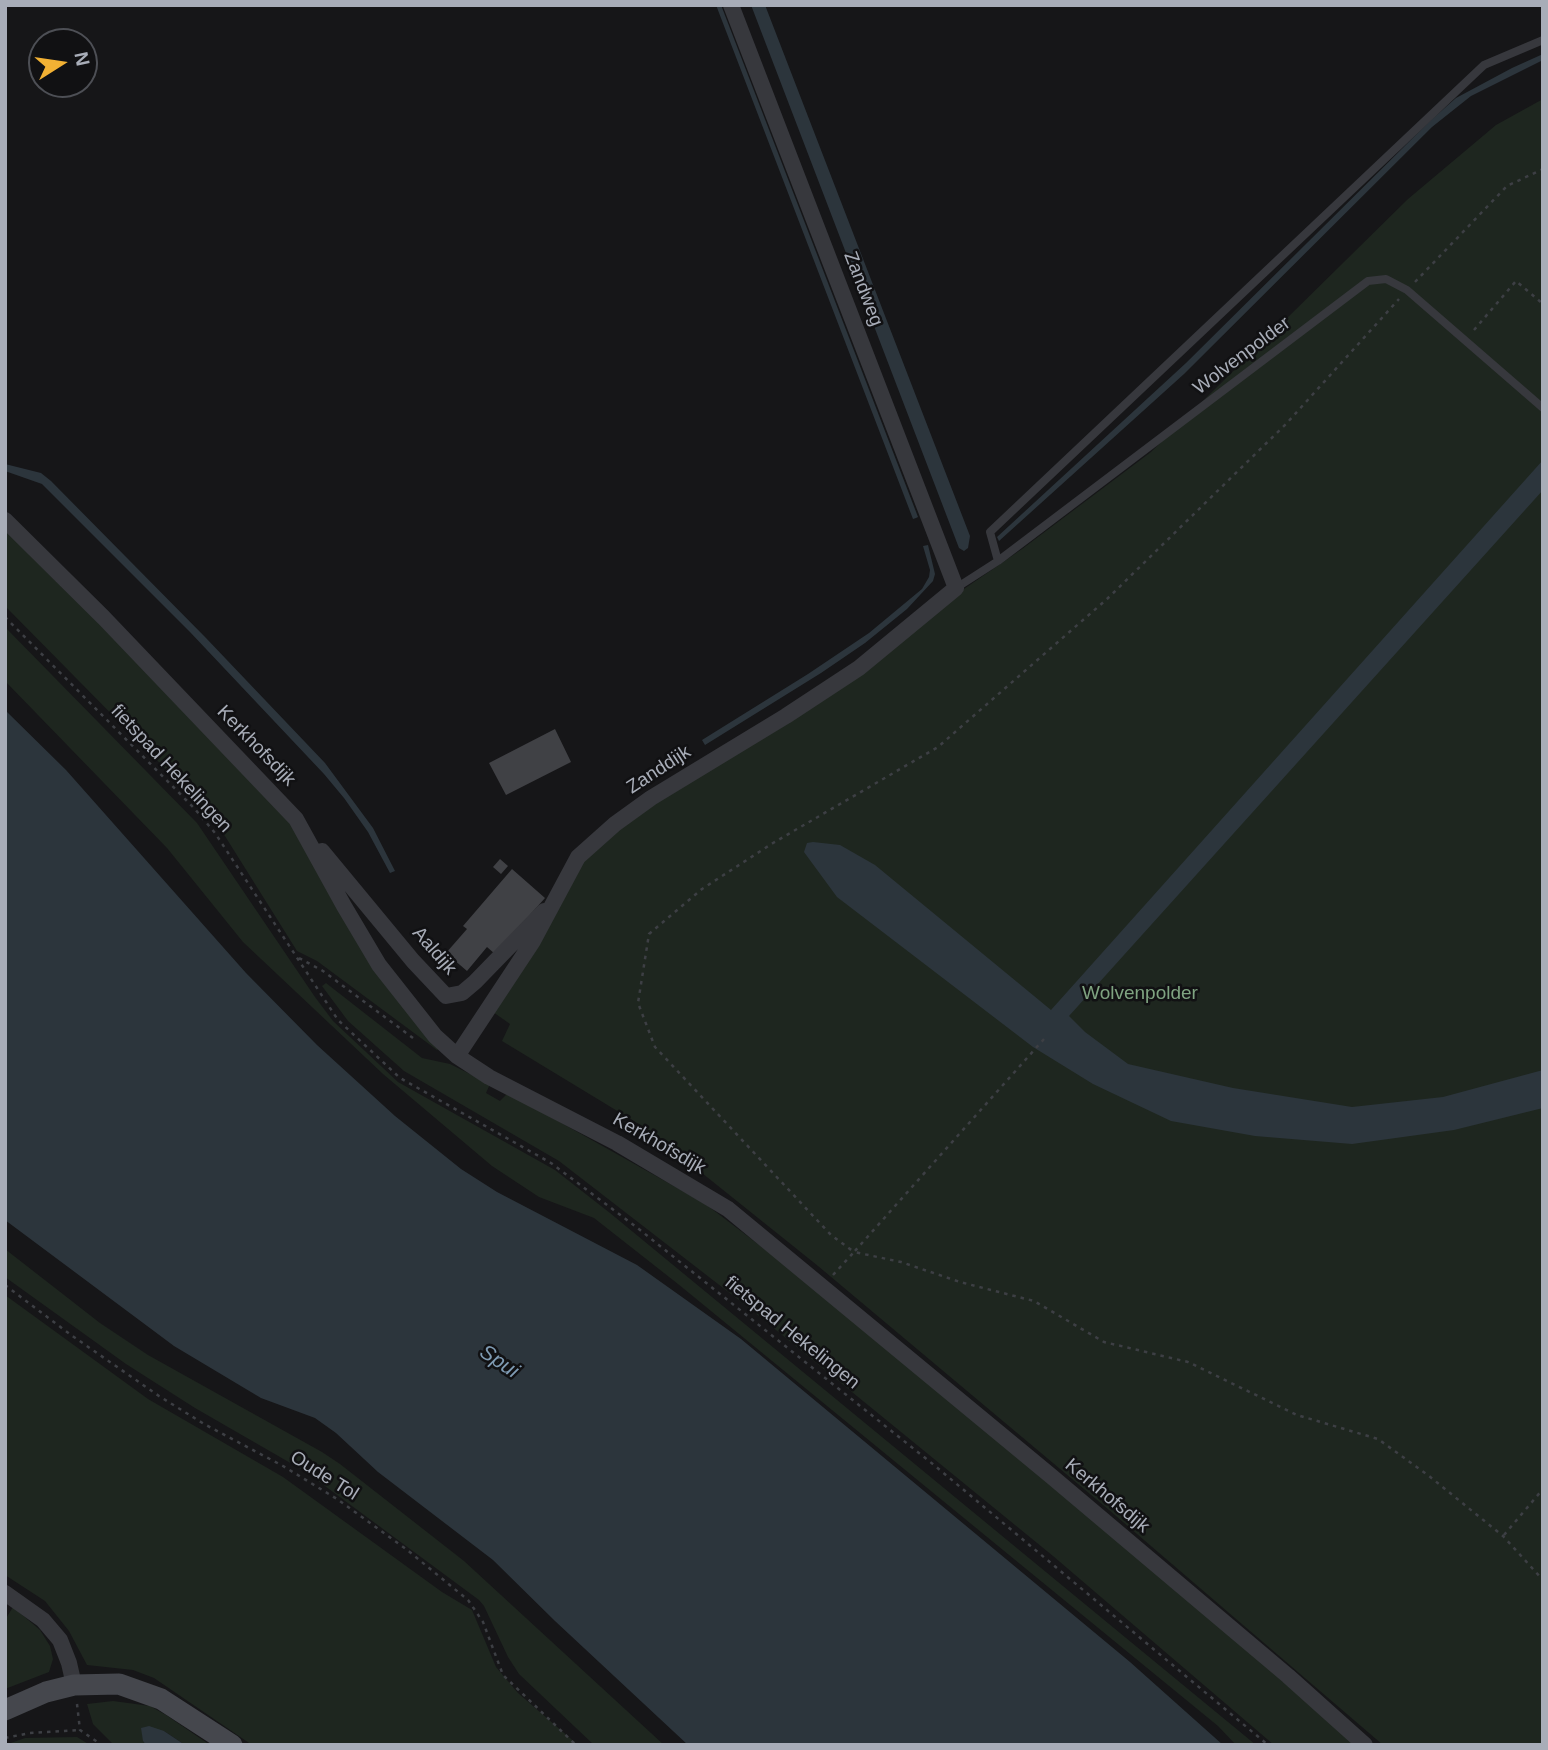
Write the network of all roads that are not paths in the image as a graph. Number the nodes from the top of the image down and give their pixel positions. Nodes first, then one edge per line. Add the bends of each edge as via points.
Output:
1 (731, 5) edge
2 (1543, 40) edge
3 (1543, 408) edge
4 (5, 520) edge
5 (998, 561) junction
6 (956, 588) junction
7 (296, 819) junction
8 (556, 900) junction
9 (457, 1056) junction
10 (5, 1593) edge
11 (74, 1685) junction
12 (5, 1710) edge
13 (232, 1745) edge
14 (1365, 1745) edge

1 - 6 street, Zandweg
2 - 5 lane via 1484,65 990,532
3 - 5 lane, Wolvenpolder via 1407,290 1386,279 1368,281
4 - 7 street, Kerkhofsdijk
5 - 6 lane, Wolvenpolder
6 - 8 street, Zanddijk via 859,668 615,824 578,857
7 - 8 street, Aaldijk via 446,996 462,993 475,982
7 - 9 street, Kerkhofsdijk via 379,965 435,1037
8 - 9 street, Zanddijk
9 - 14 street, Kerkhofsdijk via 728,1209 1144,1554
10 - 11 street via 43,1620 60,1640
11 - 12 street
11 - 13 street via 118,1684 161,1699

